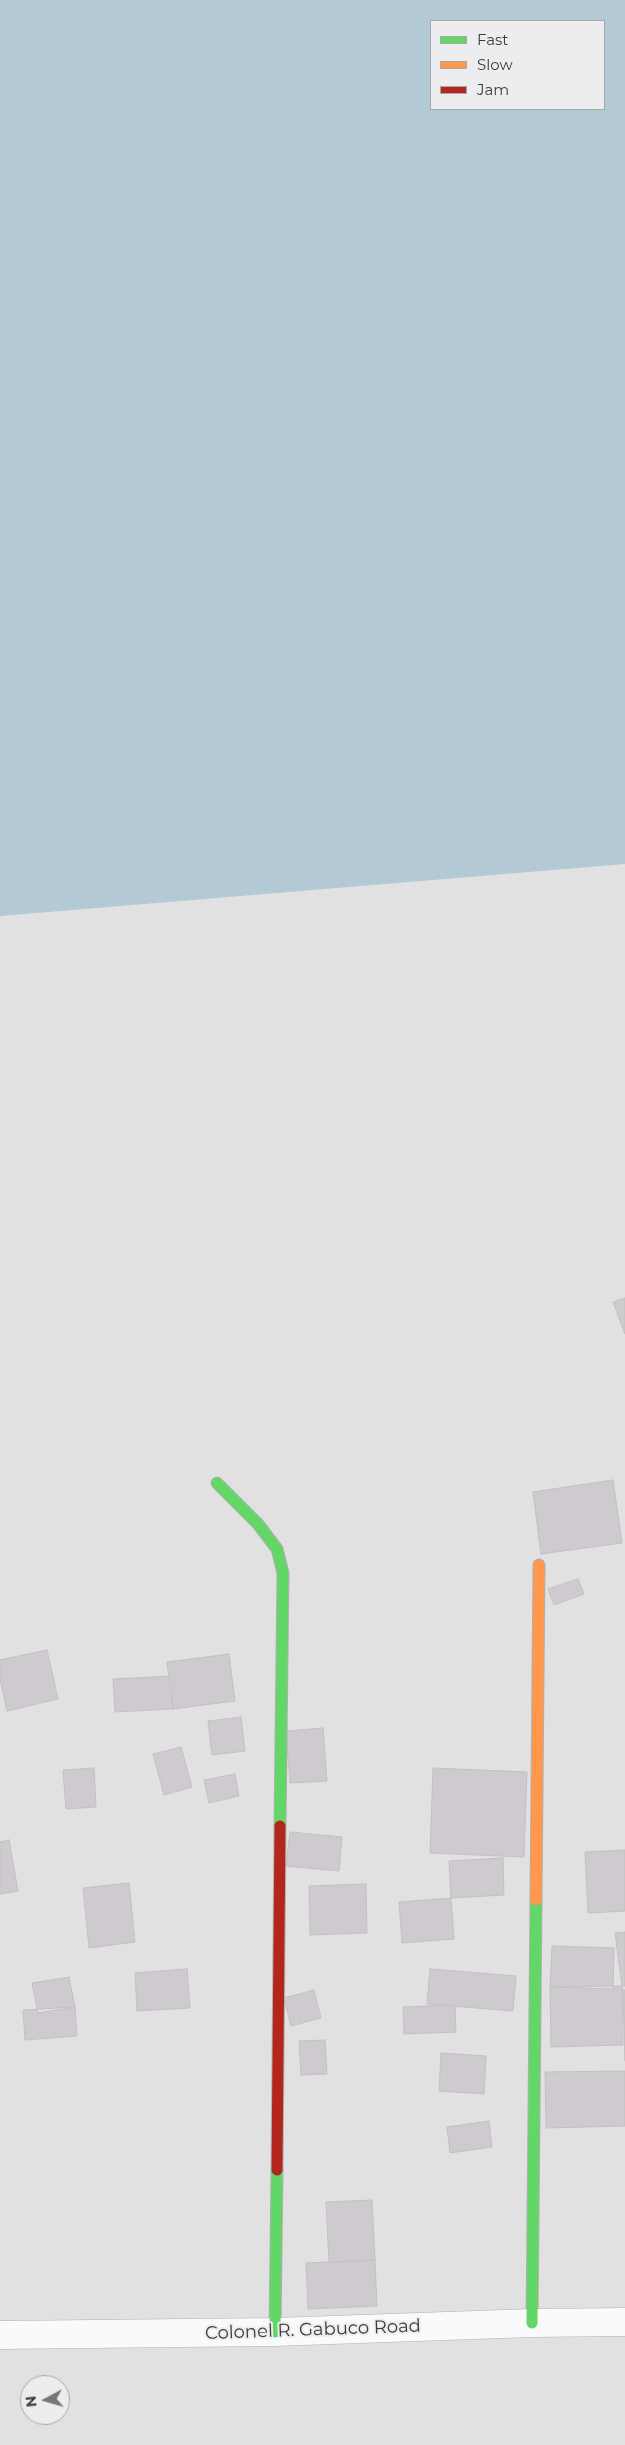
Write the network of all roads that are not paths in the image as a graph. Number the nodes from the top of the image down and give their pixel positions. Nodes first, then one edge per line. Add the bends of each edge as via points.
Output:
1 (217, 1483) dead end
2 (540, 1565) dead end
3 (532, 2322) junction
4 (625, 2322) edge
5 (275, 2332) junction
6 (0, 2335) edge

1 - 5 street via 258,1524 277,1549 283,1573
2 - 3 street
3 - 4 street, Colonel R. Gabuco Road
3 - 5 street, Colonel R. Gabuco Road
5 - 6 street, Colonel R. Gabuco Road

